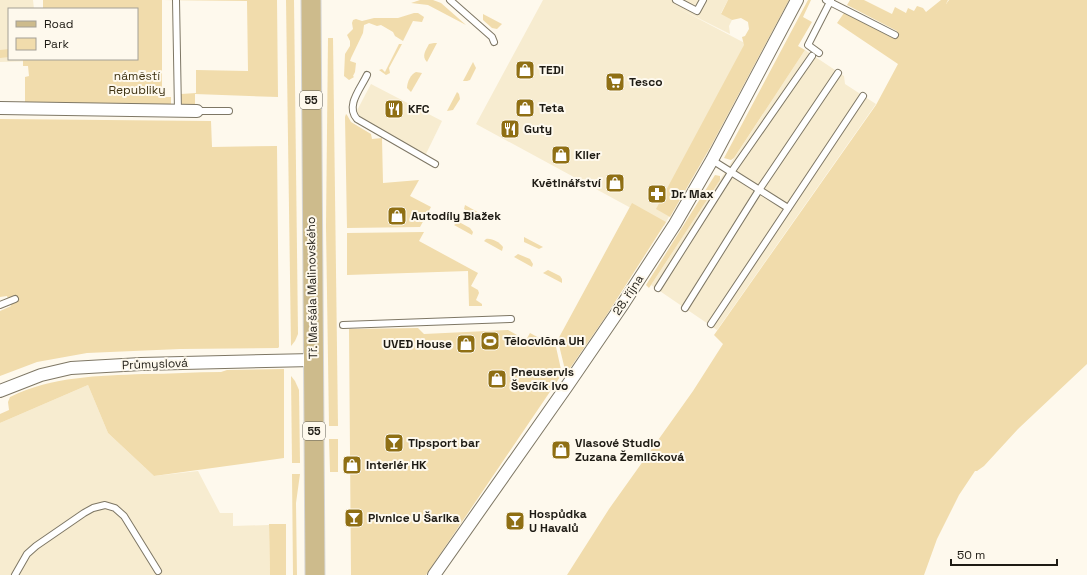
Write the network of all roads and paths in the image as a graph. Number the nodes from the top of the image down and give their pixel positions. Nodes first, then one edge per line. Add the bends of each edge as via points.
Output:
1 (176, 0) edge
2 (311, 0) edge
3 (450, 0) edge
4 (676, 0) edge
5 (703, 0) edge
6 (797, 0) edge
7 (829, 1) edge
8 (895, 35) dead end
9 (494, 42) dead end
10 (819, 53) dead end
11 (812, 56) dead end
12 (838, 73) dead end
13 (367, 75) dead end
14 (863, 96) dead end
15 (0, 108) edge
16 (178, 111) junction
17 (197, 111) joint
18 (230, 111) dead end
19 (712, 160) junction
20 (435, 164) dead end
21 (732, 172) junction
22 (759, 190) junction
23 (788, 208) junction
24 (658, 288) dead end
25 (15, 299) dead end
26 (0, 305) edge
27 (685, 308) dead end
28 (511, 319) dead end
29 (711, 324) dead end
30 (343, 325) dead end
31 (313, 360) junction
32 (0, 391) edge
33 (158, 571) dead end
34 (15, 575) edge
35 (315, 575) edge
36 (434, 575) edge

1 - 16 lane
2 - 31 main road, Tř. Maršála Malinovského / 55
3 - 9 lane via 492,37
4 - 5 lane via 697,11
6 - 19 street, 28. října
7 - 8 lane
7 - 10 lane via 808,45
11 - 21 lane
12 - 22 lane
13 - 20 lane via 353,104 354,116
14 - 23 lane
15 - 16 street
16 - 17 street
17 - 18 lane
19 - 21 lane
19 - 36 street, 28. října via 675,224 623,304
21 - 22 lane
21 - 24 lane
22 - 23 lane
22 - 27 lane
23 - 29 lane
25 - 26 lane
28 - 30 lane
31 - 32 street, Průmyslová via 71,368 41,374
31 - 35 main road, Tř. Maršála Malinovského / 55
33 - 34 lane via 124,516 115,508 105,505 93,508 36,546 27,554

